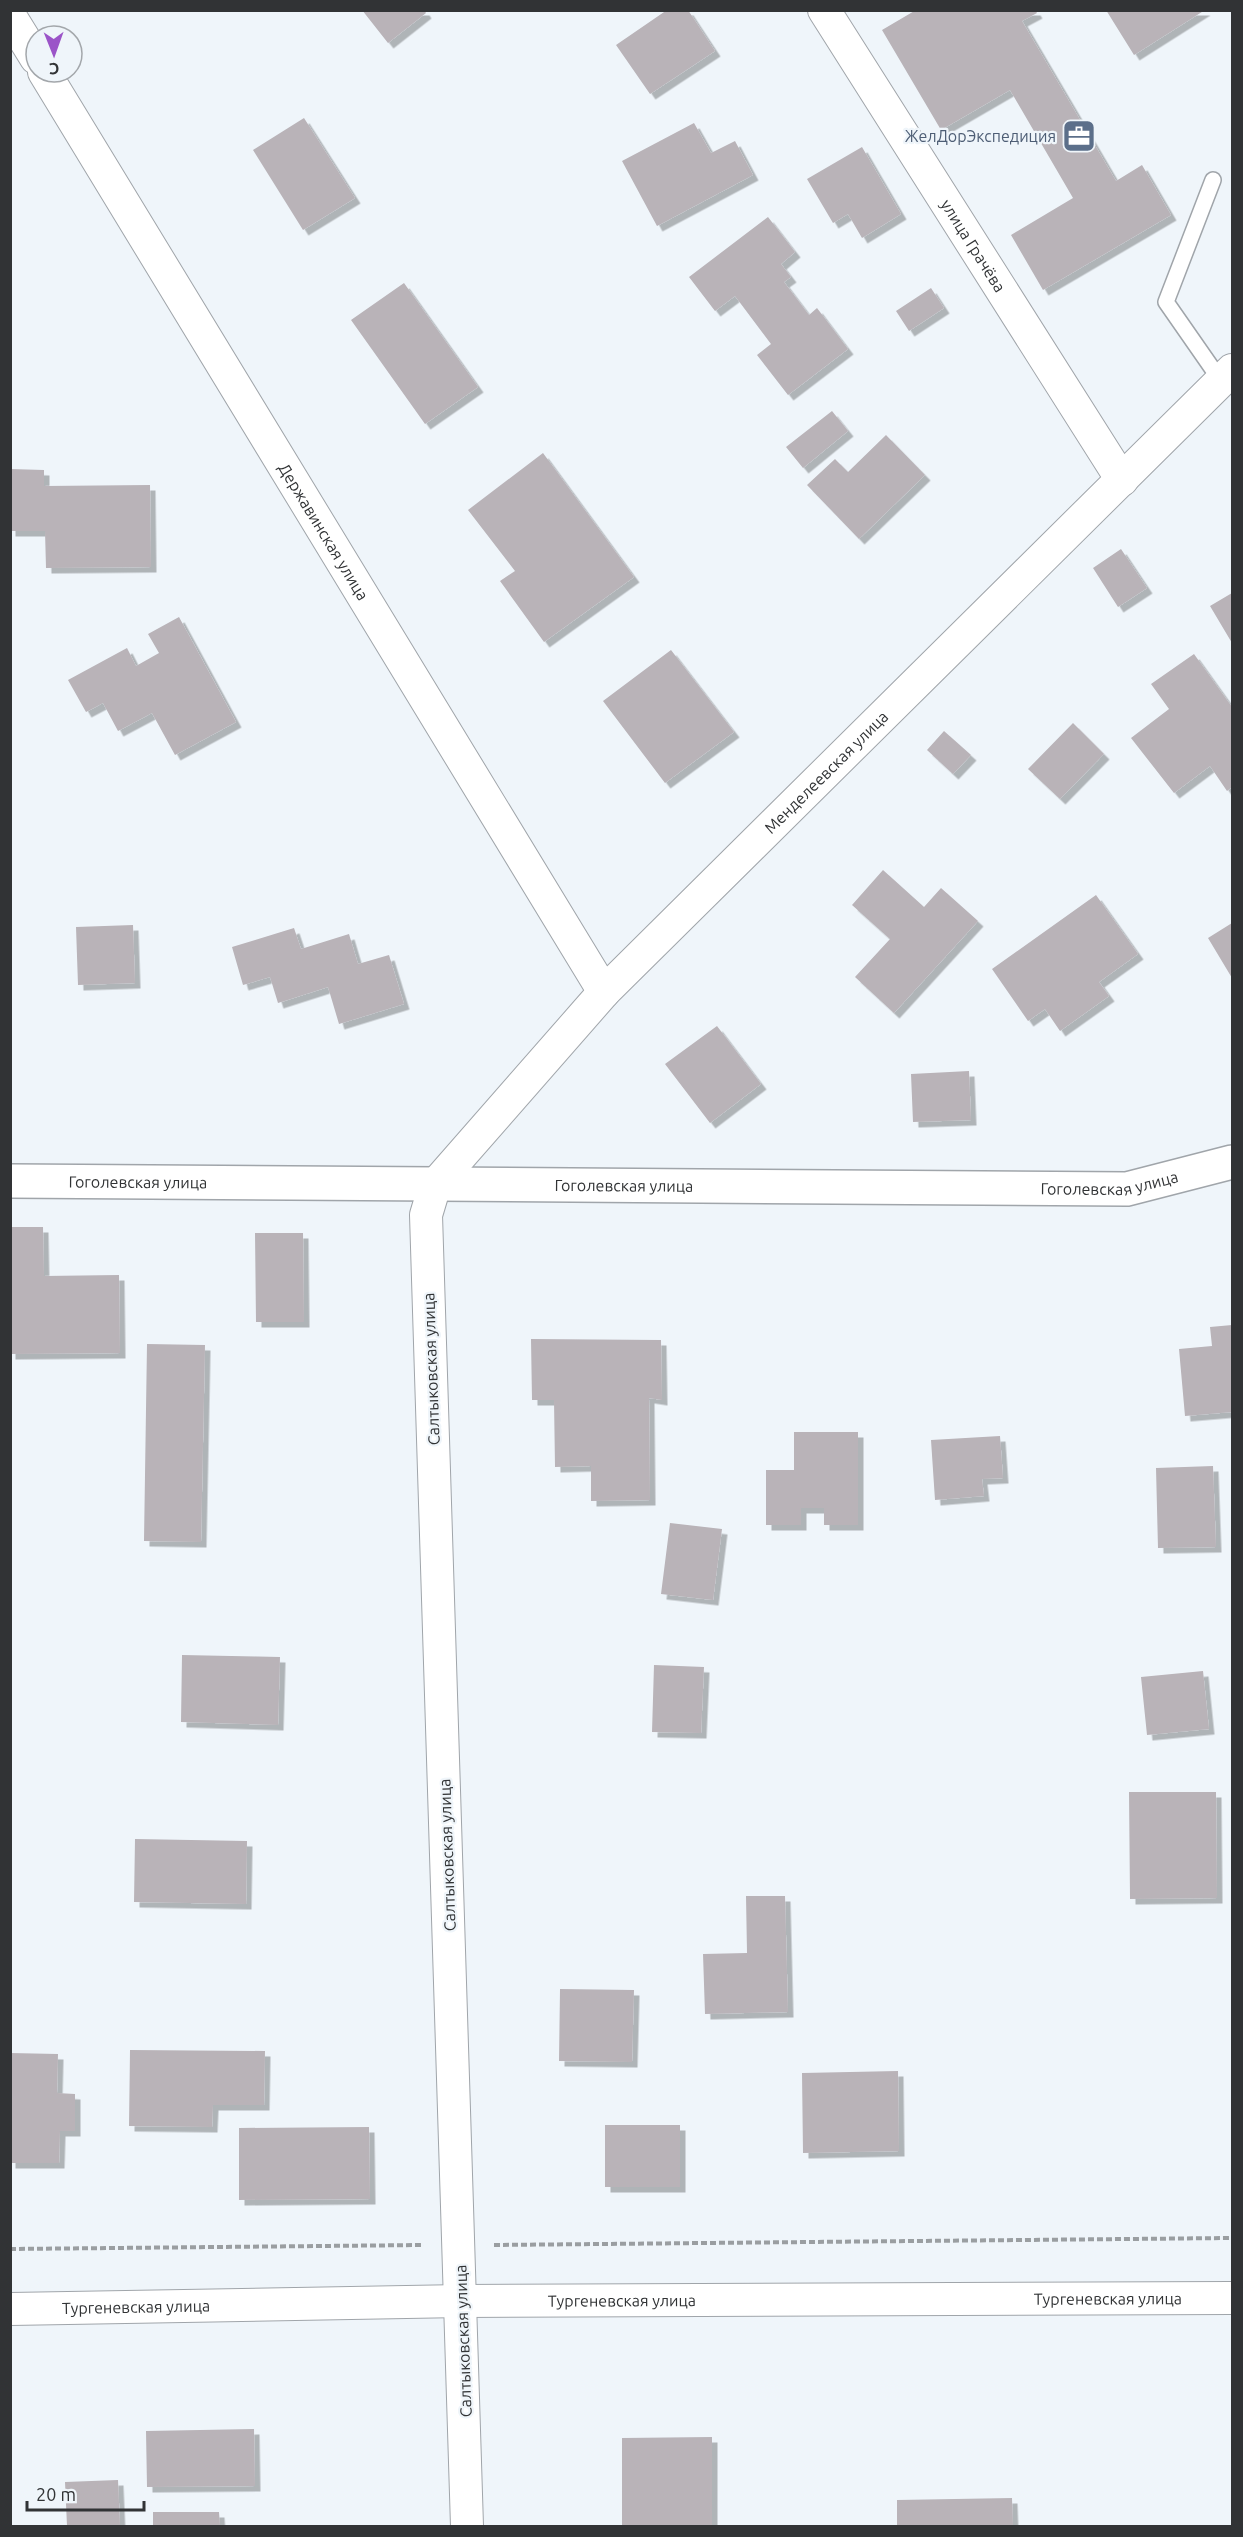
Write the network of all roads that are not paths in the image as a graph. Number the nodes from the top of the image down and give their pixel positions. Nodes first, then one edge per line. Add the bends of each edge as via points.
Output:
1 (824, 10) edge
2 (10, 16) edge
3 (24, 39) edge
4 (51, 84) edge
5 (1213, 180) dead end
6 (1227, 376) edge
7 (1122, 480) junction
8 (604, 992) junction
9 (1233, 1162) edge
10 (10, 1181) edge
11 (435, 1185) junction
12 (1233, 2298) edge
13 (462, 2301) junction
14 (10, 2309) edge
15 (467, 2526) edge

1 - 7 street, улица Грачёва
2 - 3 street
4 - 8 street, Державинская улица
5 - 6 lane via 1166,302
6 - 7 street, Менделеевская улица
7 - 8 street, Менделеевская улица
8 - 11 street, Менделеевская улица
9 - 11 street, Гоголевская улица via 1127,1190
10 - 11 street, Гоголевская улица
11 - 13 street, Салтыковская улица via 426,1215
12 - 13 street, Тургеневская улица
13 - 14 street, Тургеневская улица
13 - 15 street, Салтыковская улица

